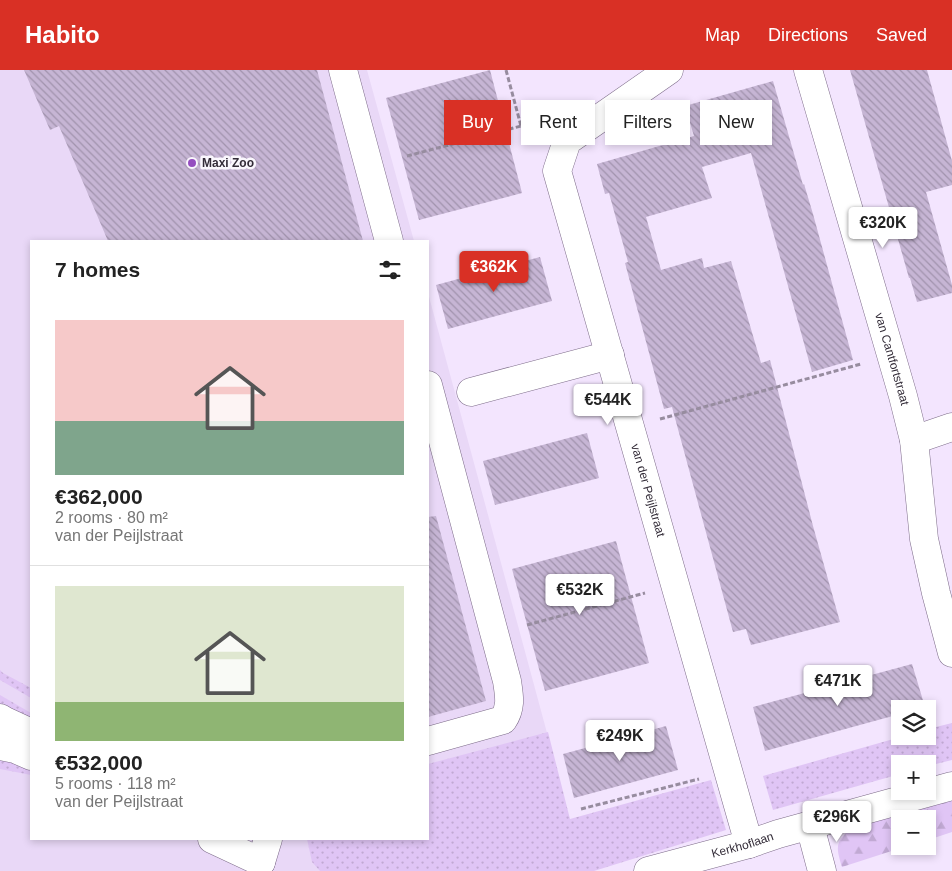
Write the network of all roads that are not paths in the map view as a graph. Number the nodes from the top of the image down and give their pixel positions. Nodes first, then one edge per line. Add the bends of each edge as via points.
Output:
1 (343, 70) edge
2 (669, 70) edge
3 (808, 70) edge
4 (389, 240) edge
5 (610, 356) junction
6 (429, 389) edge
7 (471, 392) dead end
8 (952, 427) edge
9 (914, 440) junction
10 (952, 653) edge
11 (0, 718) edge
12 (30, 732) edge
13 (429, 741) edge
14 (0, 746) edge
15 (30, 756) edge
16 (952, 786) edge
17 (810, 826) junction
18 (215, 840) edge
19 (235, 840) edge
20 (749, 844) junction
21 (267, 857) edge
22 (648, 871) edge
23 (822, 871) edge

1 - 4 street
2 - 5 street, van der Peijlstraat via 567,141 557,171
3 - 9 street, van Cantfortstraat
5 - 7 street
5 - 20 street, van der Peijlstraat
6 - 13 street via 510,700 503,720
8 - 9 street
9 - 10 street, van Cantfortstraat via 924,539
11 - 12 street
14 - 15 street
16 - 17 street, Kerkhoflaan
17 - 20 street, Kerkhoflaan
17 - 23 street
18 - 21 street
19 - 21 street
20 - 22 street, Kerkhoflaan

